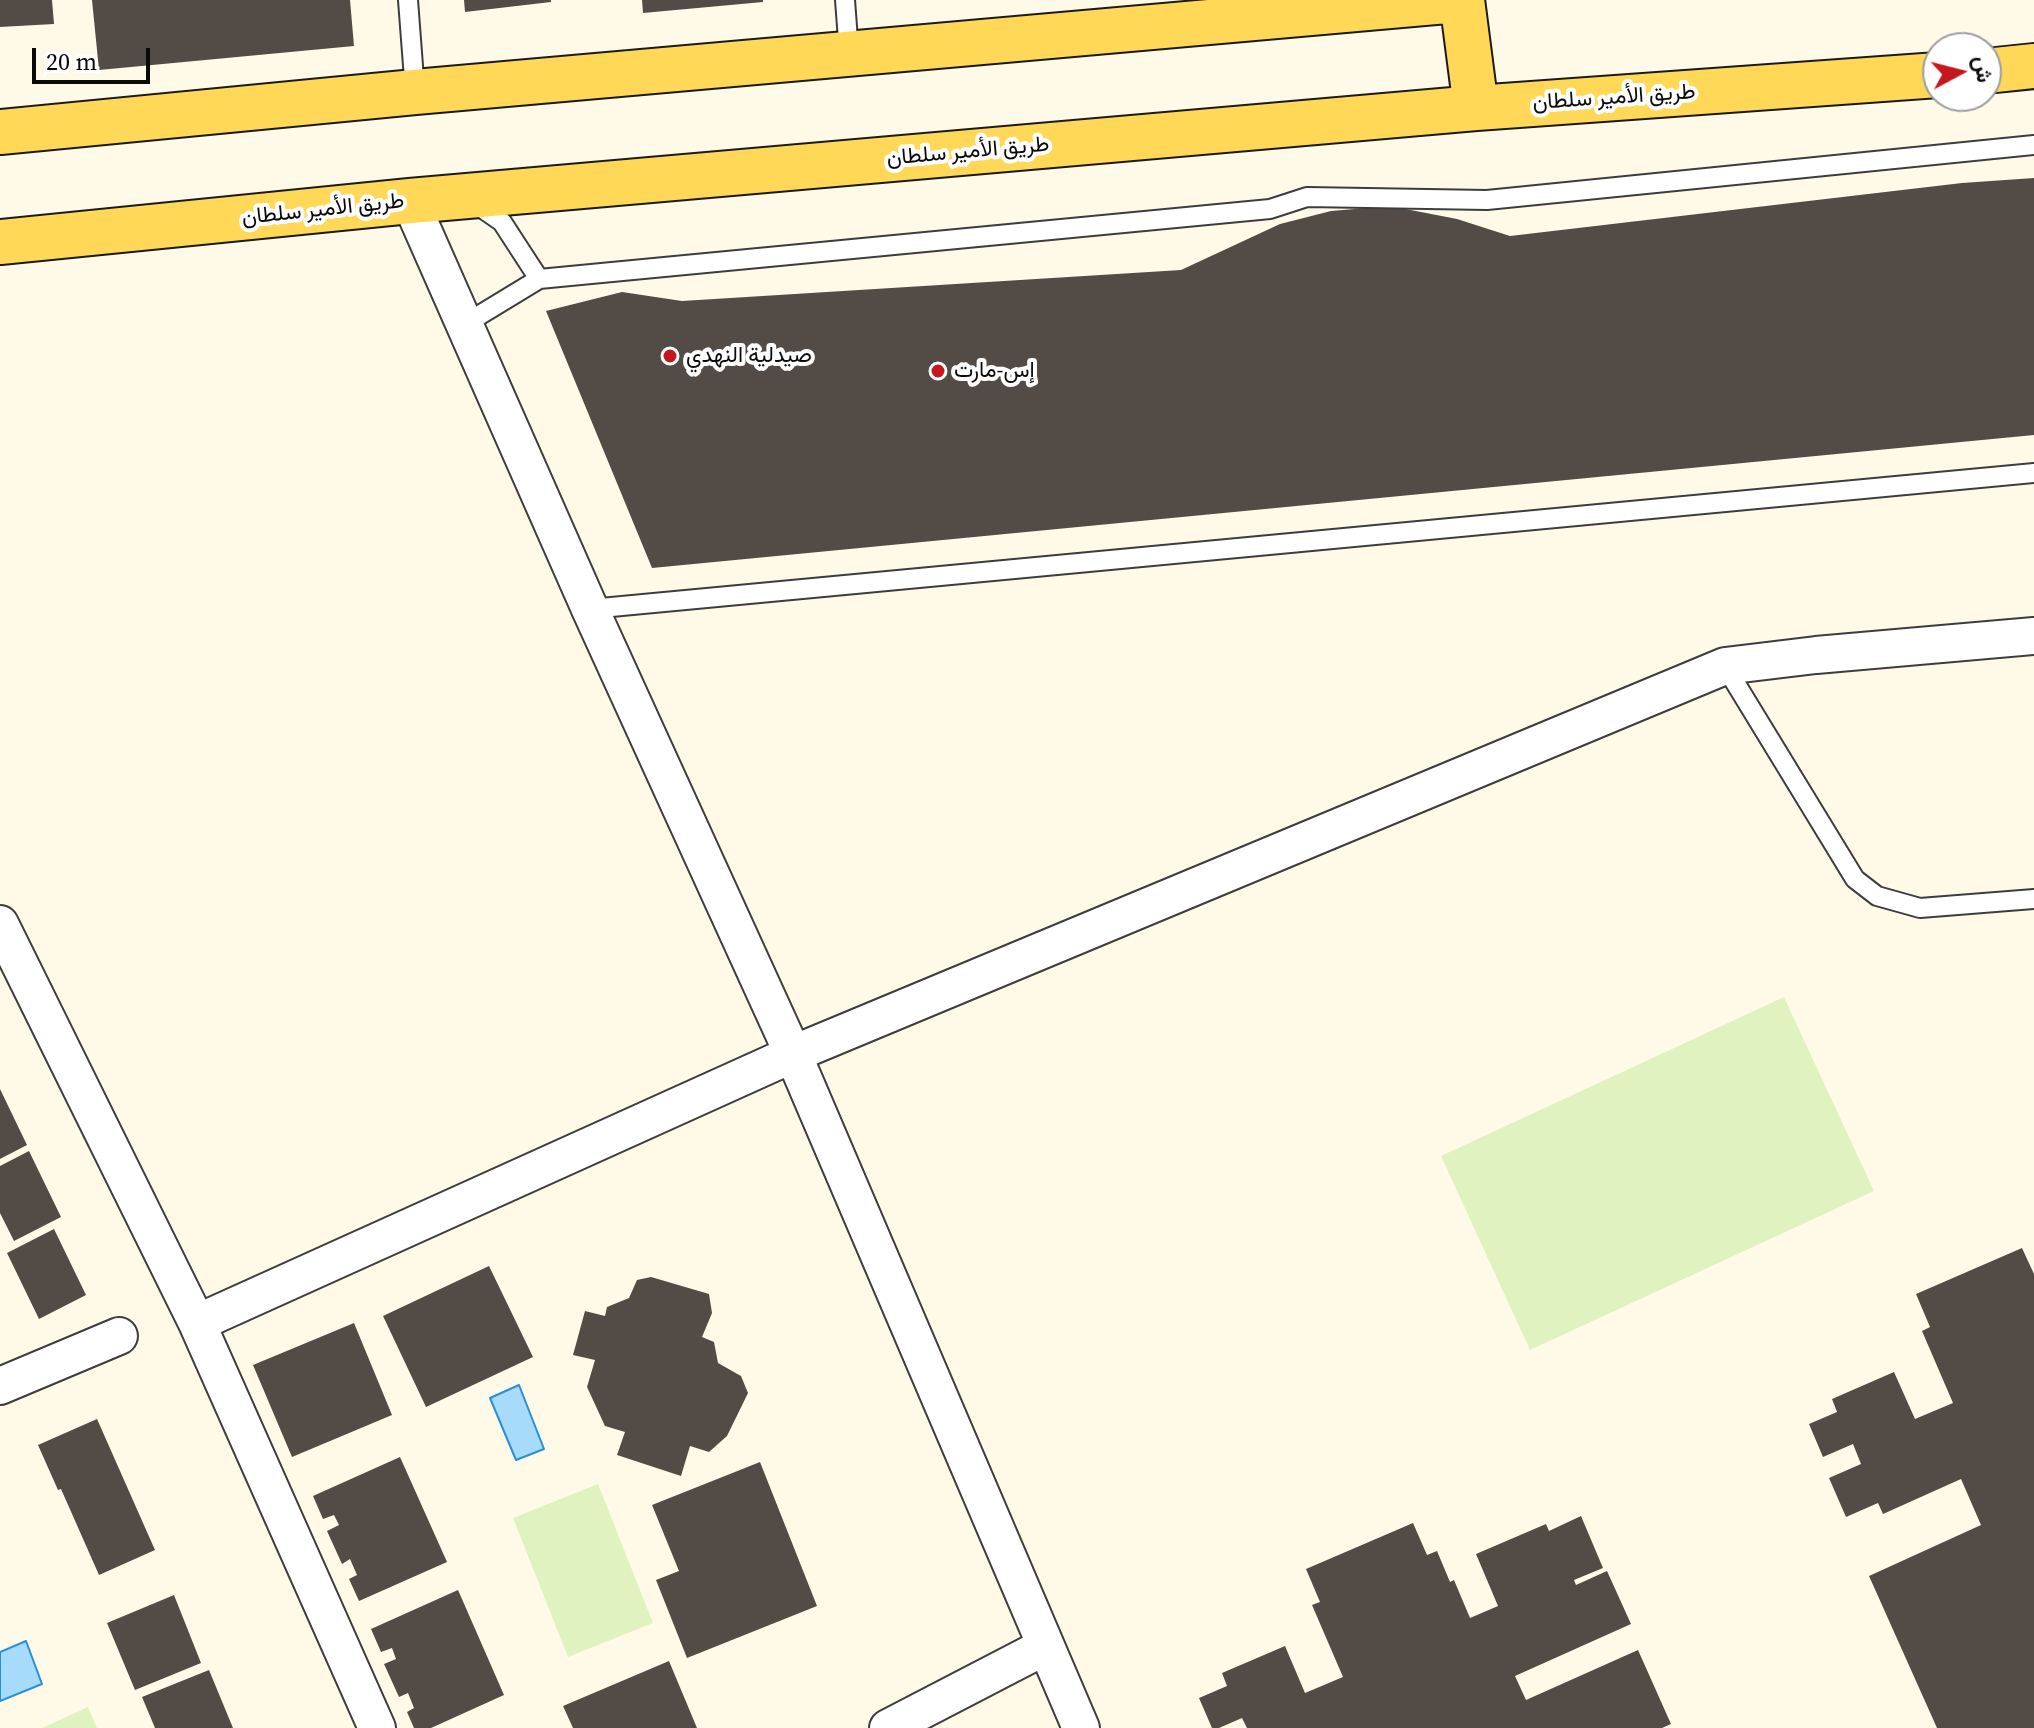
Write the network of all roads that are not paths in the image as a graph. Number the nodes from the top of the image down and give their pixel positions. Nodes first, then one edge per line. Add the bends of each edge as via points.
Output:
1 (408, 0) edge
2 (845, 0) edge
3 (1460, 0) edge
4 (1330, 6) edge
5 (849, 54) junction
6 (2034, 66) edge
7 (2002, 69) edge
8 (1922, 76) edge
9 (415, 92) junction
10 (1476, 108) junction
11 (0, 132) edge
12 (2034, 145) edge
13 (464, 196) junction
14 (410, 201) junction
15 (0, 242) edge
16 (539, 279) junction
17 (465, 324) junction
18 (2034, 473) edge
19 (590, 609) junction
20 (2034, 636) edge
21 (1725, 666) junction
22 (2034, 899) edge
23 (0, 924) edge
24 (793, 1054) junction
25 (197, 1323) junction
26 (119, 1336) dead end
27 (0, 1386) edge
28 (1046, 1646) junction
29 (377, 1728) edge
30 (888, 1728) edge
31 (1081, 1728) edge

1 - 9 lane
2 - 5 lane
3 - 4 main road
3 - 10 main road
4 - 5 main road
5 - 9 main road
6 - 7 main road
8 - 10 main road, طريق الأمير سلطان
9 - 11 main road
10 - 13 main road, طريق الأمير سلطان
12 - 16 lane via 1487,200 1307,197 1270,209
13 - 14 main road, طريق الأمير سلطان
13 - 16 lane via 502,222
14 - 15 main road, طريق الأمير سلطان
14 - 17 street
16 - 17 lane
17 - 19 street
18 - 19 lane
19 - 24 street
20 - 21 street
21 - 22 lane via 1855,879 1877,896 1920,908
21 - 24 street
23 - 25 street
24 - 25 street
24 - 28 street
25 - 29 street
26 - 27 street
28 - 30 street
28 - 31 street

